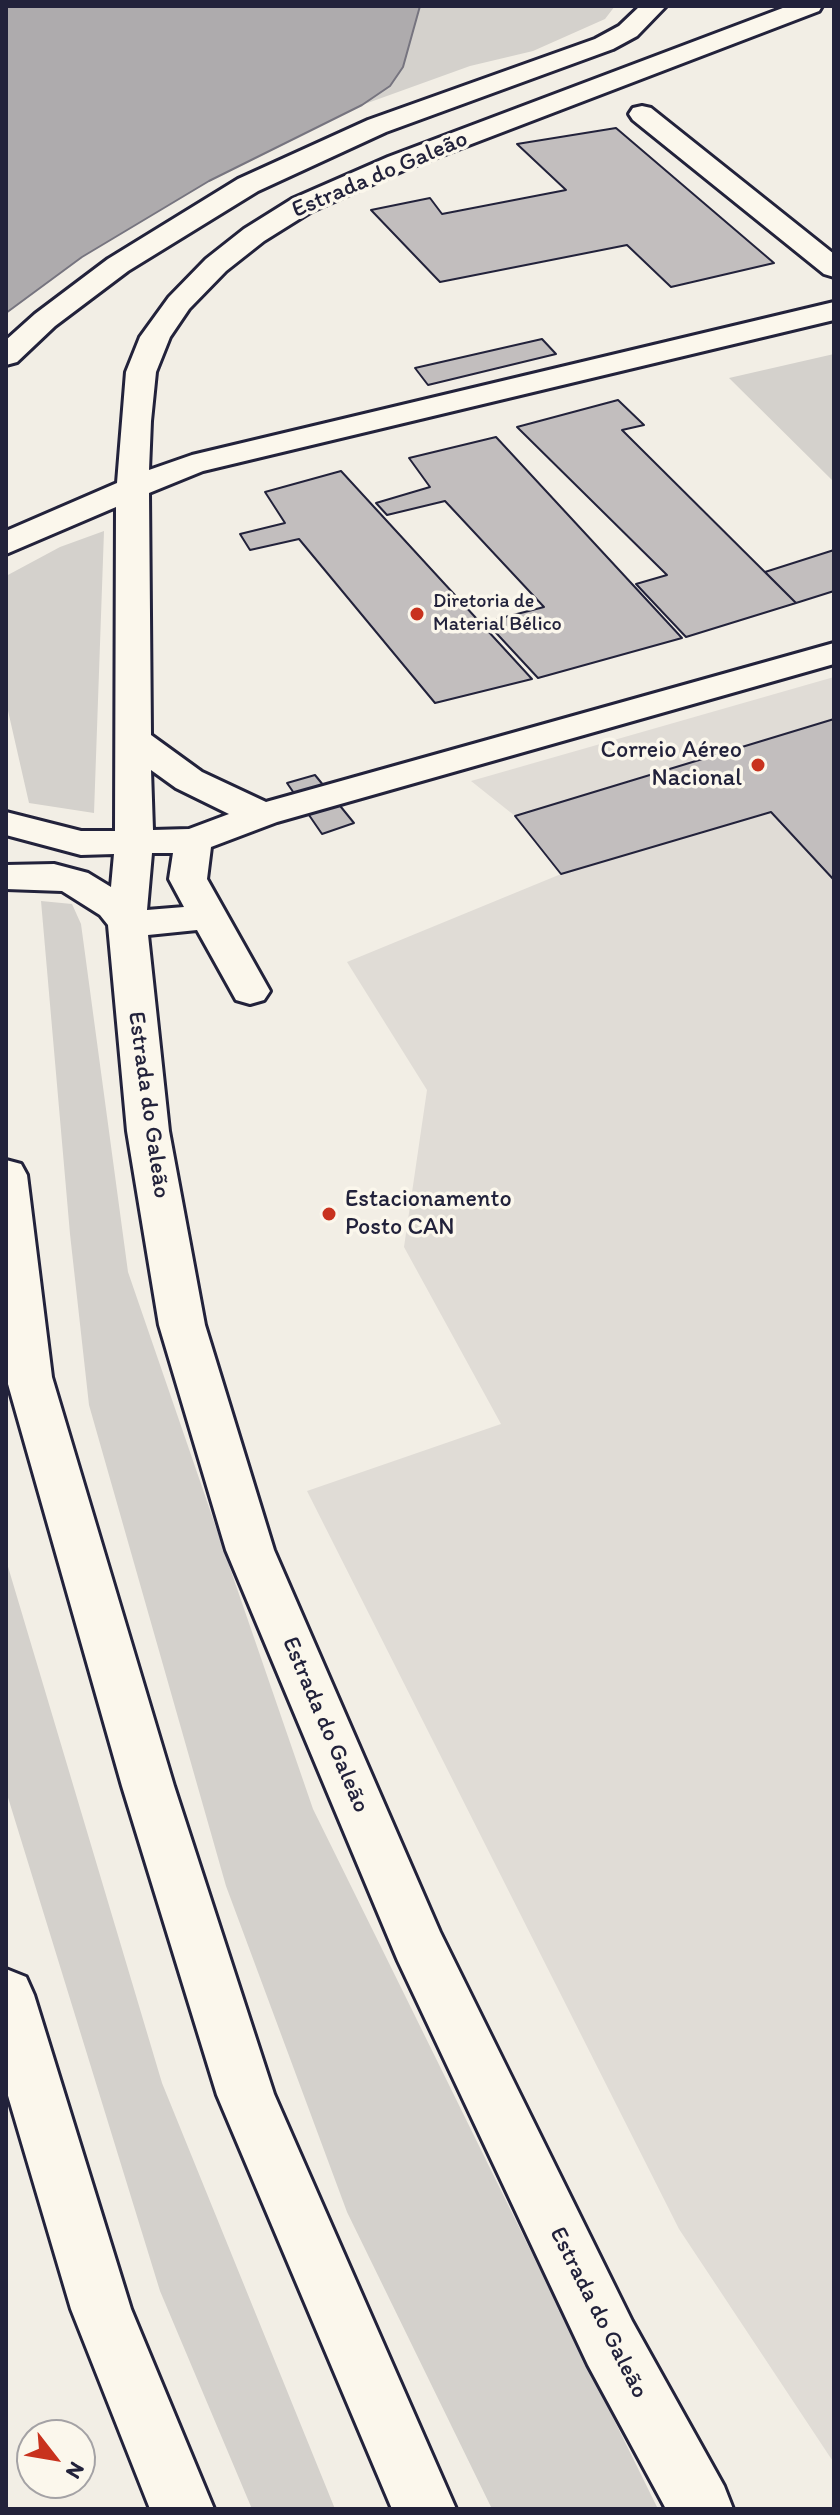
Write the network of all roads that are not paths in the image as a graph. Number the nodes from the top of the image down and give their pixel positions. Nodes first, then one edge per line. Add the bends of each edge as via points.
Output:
1 (654, 6) edge
2 (810, 6) edge
3 (642, 114) dead end
4 (834, 268) edge
5 (834, 311) edge
6 (6, 356) edge
7 (134, 489) junction
8 (6, 544) edge
9 (834, 653) edge
10 (133, 739) junction
11 (264, 814) junction
12 (6, 823) edge
13 (193, 841) junction
14 (134, 842) junction
15 (6, 877) edge
16 (208, 917) junction
17 (127, 924) junction
18 (250, 991) dead end
19 (6, 1175) edge
20 (6, 1995) edge
21 (182, 2509) edge
22 (424, 2509) edge
23 (701, 2509) edge

1 - 6 street, Estrada do Galeão via 628,31 604,44 377,126 248,185 118,265
2 - 7 street, Estrada do Galeão via 397,163 302,205 254,235 206,274 155,337 141,372
3 - 4 street
5 - 7 street via 192,464
7 - 8 street
7 - 10 street, Estrada do Galeão
9 - 11 street
10 - 11 street via 189,780
10 - 14 street, Estrada do Galeão
11 - 13 street
12 - 14 street via 81,843
13 - 14 street
13 - 16 street via 188,879
14 - 17 street, Estrada do Galeão
15 - 17 street via 54,876 75,882 114,906
16 - 17 street
16 - 18 street
17 - 23 street, Estrada do Galeão via 148,1131 182,1325 250,1550 417,1943 610,2343
19 - 22 street via 29,1377 148,1786 246,2095
20 - 21 street via 101,2309

